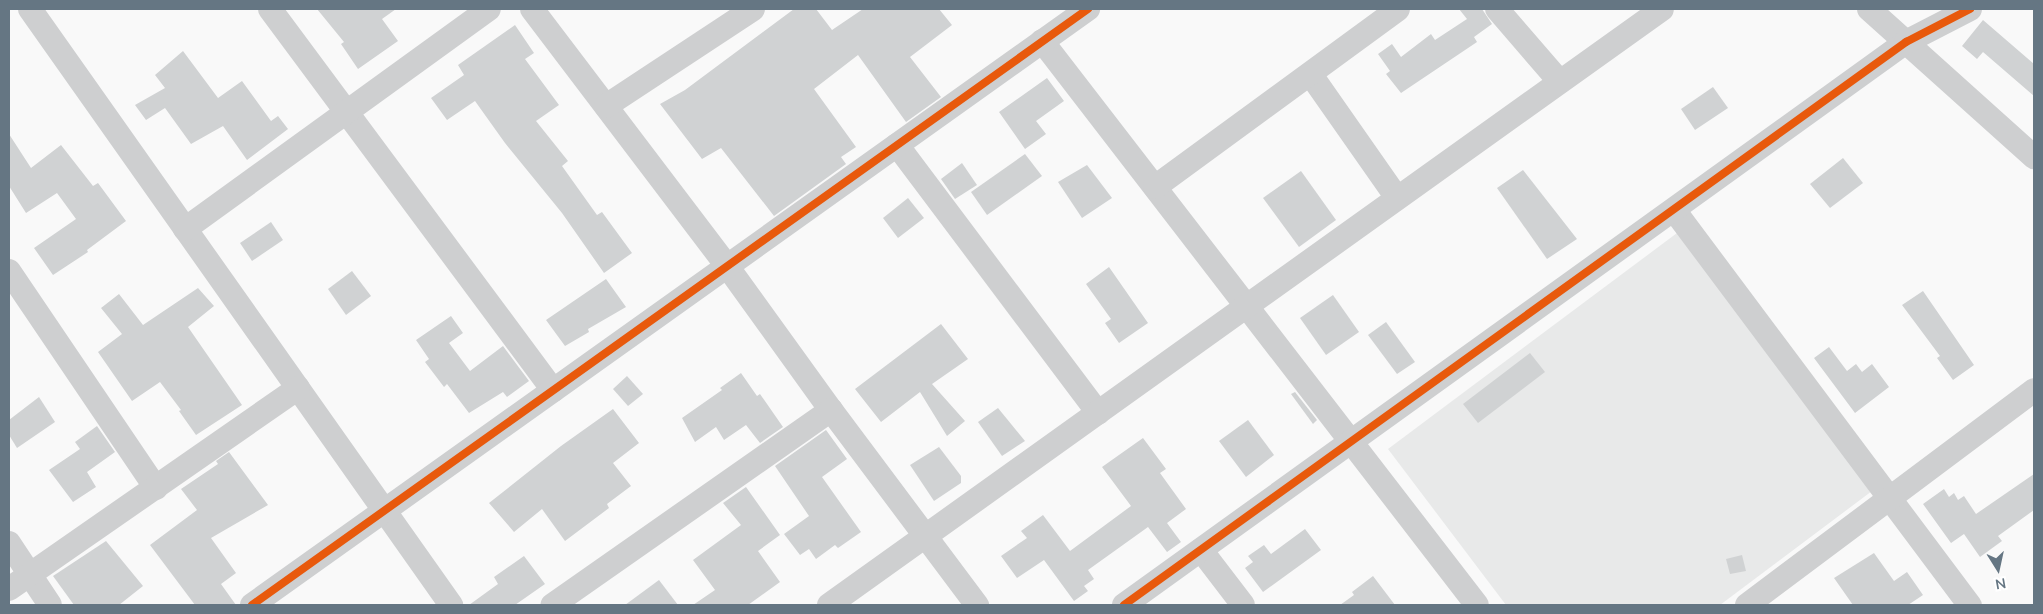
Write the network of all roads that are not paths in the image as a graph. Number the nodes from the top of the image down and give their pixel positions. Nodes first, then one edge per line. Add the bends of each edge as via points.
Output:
1 (30, 9) edge
2 (270, 9) edge
3 (490, 9) edge
4 (532, 9) edge
5 (753, 9) edge
6 (1088, 9) edge
7 (1398, 9) edge
8 (1497, 9) edge
9 (1662, 9) edge
10 (1868, 9) edge
11 (1970, 9) edge
12 (1042, 41) junction
13 (1906, 42) junction
14 (1311, 75) junction
15 (1560, 82) junction
16 (606, 106) junction
17 (347, 112) junction
18 (897, 145) junction
19 (2034, 157) edge
20 (1155, 187) junction
21 (1397, 198) junction
22 (1674, 210) junction
23 (185, 229) junction
24 (727, 266) junction
25 (10, 275) edge
26 (1246, 306) junction
27 (298, 388) junction
28 (553, 390) junction
29 (2034, 390) edge
30 (831, 410) junction
31 (1098, 413) junction
32 (1352, 443) junction
33 (156, 488) junction
34 (1890, 498) junction
35 (384, 511) junction
36 (925, 536) junction
37 (9, 543) edge
38 (1201, 550) junction
39 (29, 574) junction
40 (9, 588) edge
41 (50, 605) edge
42 (252, 605) edge
43 (451, 605) edge
44 (553, 605) edge
45 (829, 605) edge
46 (976, 605) edge
47 (1124, 605) edge
48 (1243, 605) edge
49 (1477, 605) edge
50 (1747, 605) edge
51 (1970, 605) edge

1 - 23 street
2 - 17 street
3 - 17 street
4 - 16 street
5 - 16 street
6 - 12 street
7 - 14 street
8 - 15 street
9 - 15 street
10 - 13 street
11 - 13 street
12 - 18 street
12 - 20 street
13 - 19 street
13 - 22 street
14 - 20 street
14 - 21 street
15 - 21 street
16 - 24 street
17 - 23 street
17 - 28 street
18 - 24 street
18 - 31 street
20 - 26 street
21 - 26 street
22 - 32 street
22 - 34 street
23 - 27 street
24 - 28 street
24 - 30 street
25 - 33 street
26 - 31 street
26 - 32 street
27 - 33 street
27 - 35 street
28 - 35 street
29 - 34 street
30 - 36 street
30 - 44 street
31 - 36 street
32 - 38 street
32 - 49 street
33 - 39 street
34 - 50 street
34 - 51 street
35 - 42 street
35 - 43 street
36 - 45 street
36 - 46 street
37 - 39 street
38 - 47 street
38 - 48 street
39 - 40 street
39 - 41 street

